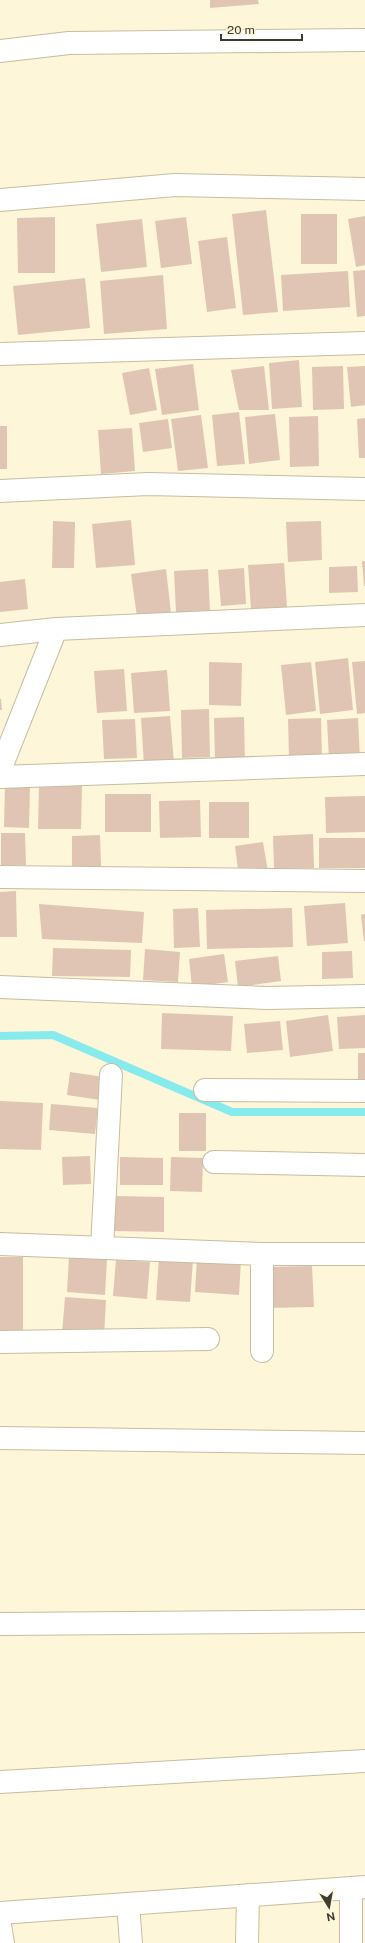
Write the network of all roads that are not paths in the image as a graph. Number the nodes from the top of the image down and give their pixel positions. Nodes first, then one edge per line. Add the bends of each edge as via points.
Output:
1 (365, 40) edge
2 (0, 51) edge
3 (365, 188) edge
4 (0, 200) edge
5 (365, 343) edge
6 (0, 354) edge
7 (365, 489) edge
8 (0, 491) edge
9 (365, 615) edge
10 (56, 629) junction
11 (0, 635) edge
12 (365, 764) edge
13 (0, 770) edge
14 (0, 777) edge
15 (0, 877) edge
16 (365, 881) edge
17 (0, 987) edge
18 (365, 996) edge
19 (112, 1075) dead end
20 (205, 1090) dead end
21 (365, 1091) edge
22 (214, 1162) dead end
23 (365, 1165) edge
24 (0, 1244) edge
25 (102, 1248) junction
26 (262, 1254) junction
27 (365, 1254) edge
28 (208, 1339) dead end
29 (0, 1342) edge
30 (262, 1351) dead end
31 (0, 1438) edge
32 (365, 1443) edge
33 (365, 1621) edge
34 (0, 1624) edge
35 (365, 1761) edge
36 (0, 1782) edge
37 (358, 1887) edge
38 (248, 1895) junction
39 (128, 1904) junction
40 (0, 1913) edge
41 (0, 1925) edge
42 (3, 1943) edge
43 (131, 1943) edge
44 (247, 1943) edge
45 (351, 1943) edge

1 - 2 street via 69,43
3 - 4 street via 174,185
5 - 6 street
7 - 8 street via 148,484
9 - 10 street
10 - 11 street
10 - 13 street
12 - 14 street
15 - 16 street
17 - 18 street via 267,998
19 - 25 street
20 - 21 street
22 - 23 street
24 - 25 street
25 - 26 street
26 - 27 street
26 - 30 street
28 - 29 street
31 - 32 street
33 - 34 street
35 - 36 street
37 - 38 street
37 - 45 street
38 - 39 street
38 - 44 street
39 - 40 street
39 - 43 street
41 - 42 street

